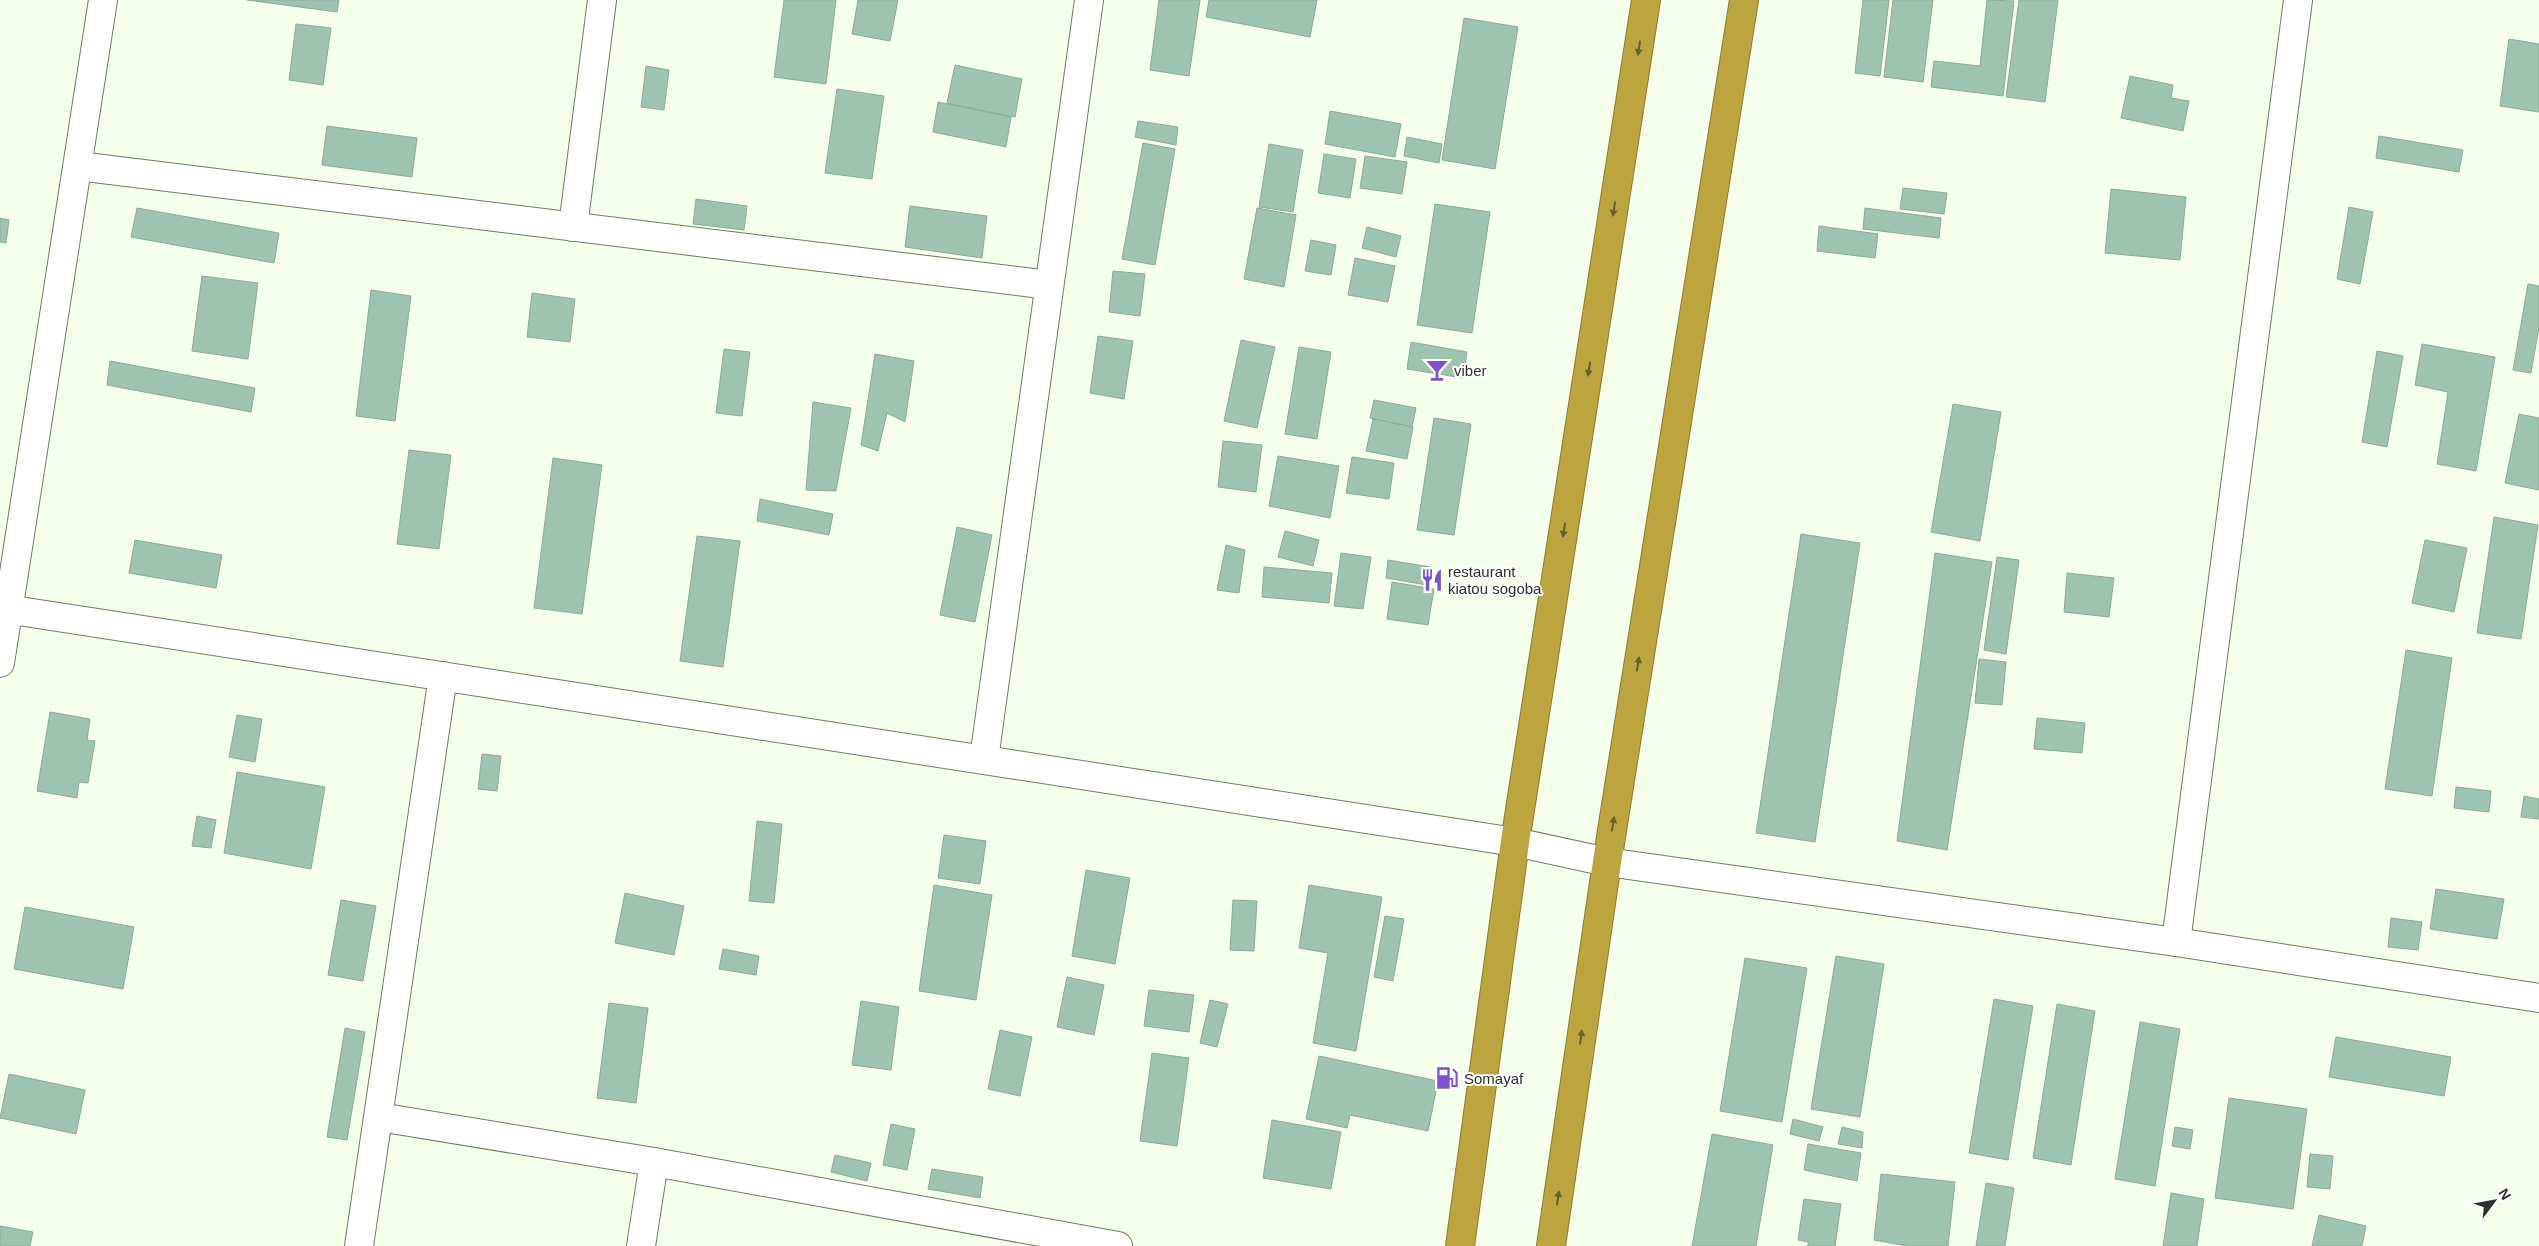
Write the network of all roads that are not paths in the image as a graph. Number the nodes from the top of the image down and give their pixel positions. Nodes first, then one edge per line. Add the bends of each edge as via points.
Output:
1 (103, 0) edge
2 (602, 0) edge
3 (1089, 0) edge
4 (1646, 0) edge
5 (1744, 0) edge
6 (2298, 0) edge
7 (78, 166) junction
8 (573, 227) junction
9 (1049, 285) junction
10 (4, 609) edge
11 (0, 663) edge
12 (444, 676) junction
13 (984, 759) junction
14 (1515, 842) junction
15 (1606, 862) junction
16 (2176, 942) junction
17 (2539, 998) edge
18 (379, 1116) junction
19 (654, 1162) junction
20 (359, 1246) edge
21 (641, 1246) edge
22 (1118, 1246) edge
23 (1460, 1246) edge
24 (1551, 1246) edge

1 - 7 street
2 - 8 street
3 - 9 street
4 -> 14 highway
15 -> 5 highway
6 - 16 street
7 - 8 street
7 - 10 street
8 - 9 street
9 - 13 street
10 - 11 street
10 - 12 street
12 - 13 street
12 - 18 street
13 - 14 street
14 - 15 street
14 - 23 highway
15 - 16 street
24 -> 15 highway
16 - 17 street
18 - 19 street
18 - 20 street
19 - 21 street
19 - 22 street

